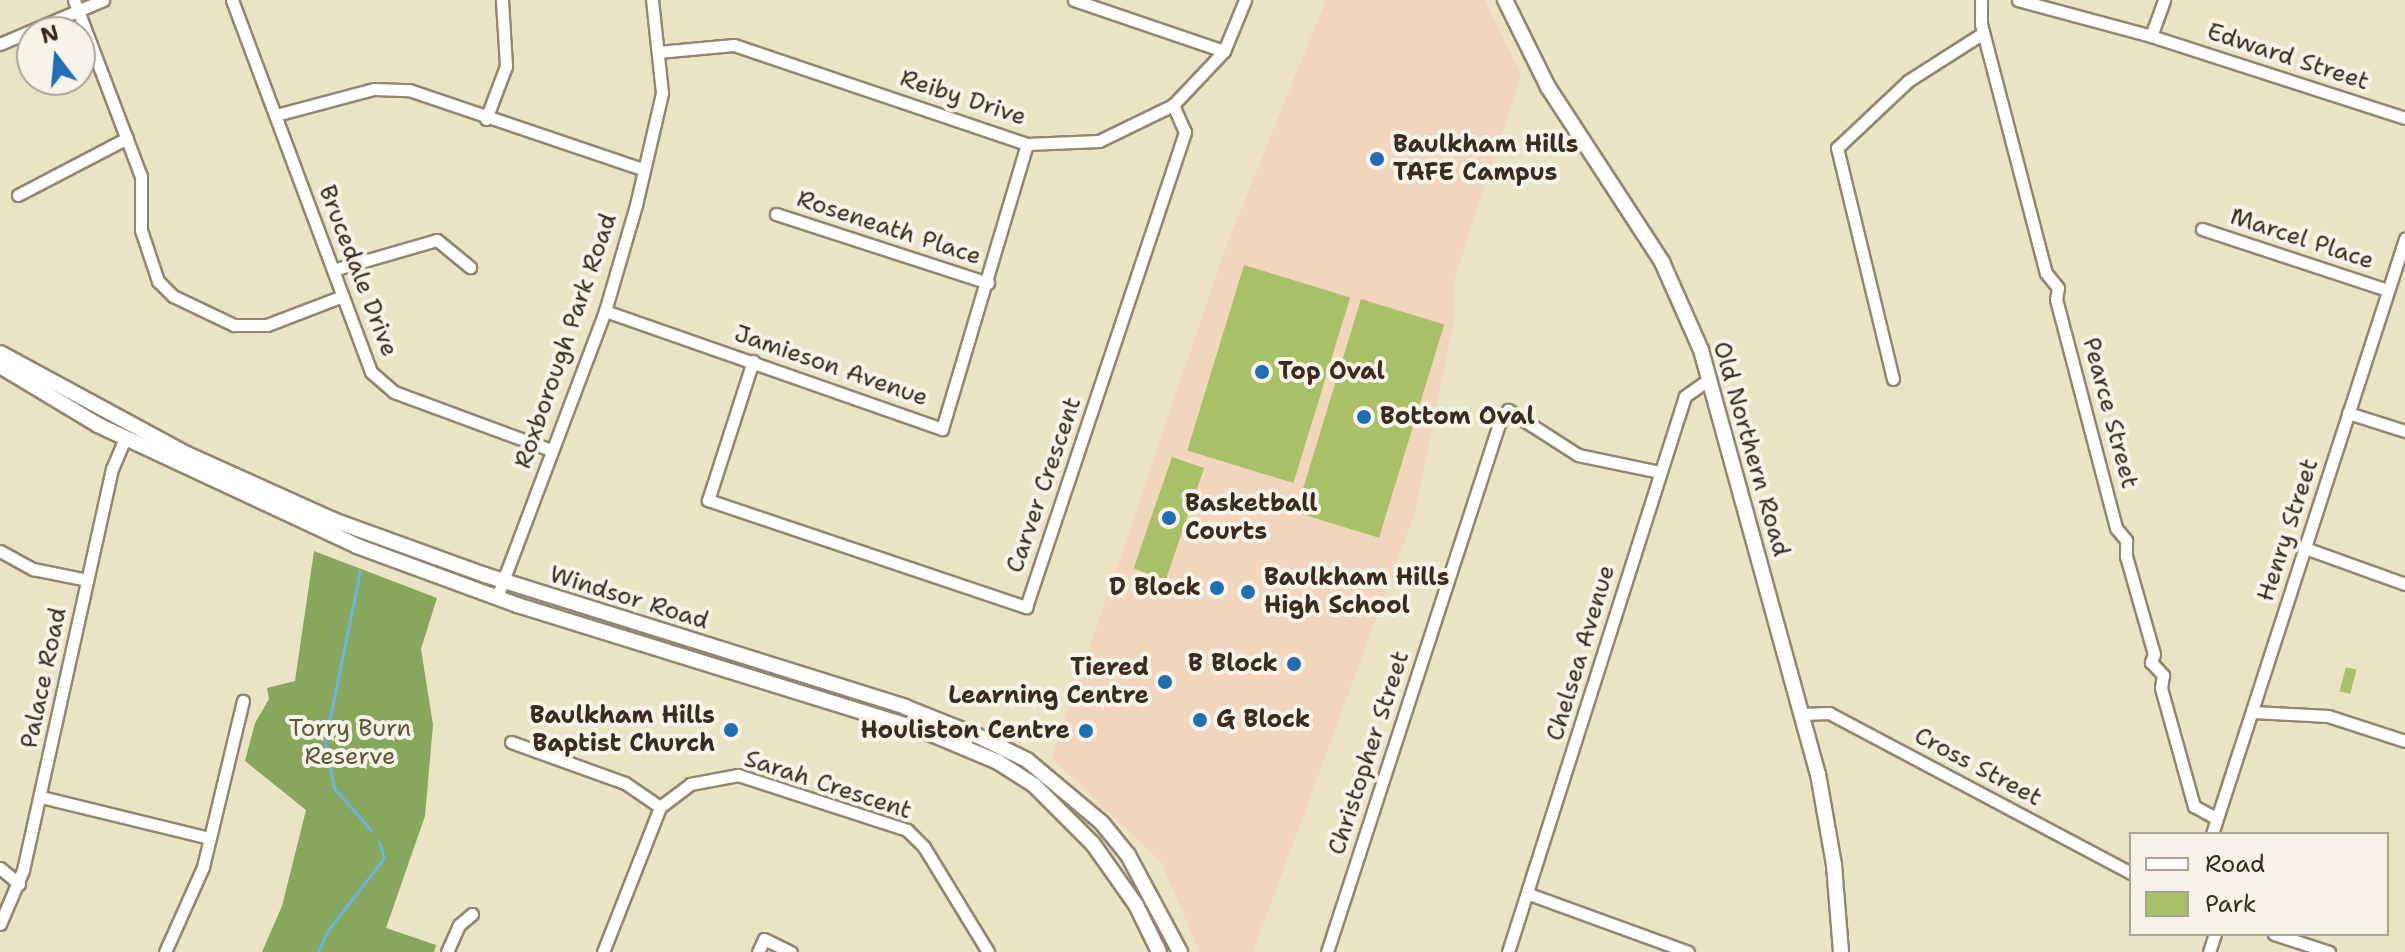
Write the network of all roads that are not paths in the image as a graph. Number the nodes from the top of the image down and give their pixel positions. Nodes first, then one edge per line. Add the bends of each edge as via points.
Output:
1 (103, 0) edge
2 (232, 0) edge
3 (502, 0) edge
4 (652, 0) edge
5 (1074, 0) edge
6 (1245, 0) edge
7 (1505, 0) edge
8 (1981, 0) edge
9 (2018, 0) edge
10 (2164, 0) edge
11 (1091, 3) edge
12 (76, 5) edge
13 (1983, 33) junction
14 (2151, 36) junction
15 (0, 44) edge
16 (1224, 51) junction
17 (658, 52) junction
18 (1173, 105) junction
19 (276, 115) junction
20 (2405, 118) edge
21 (486, 119) junction
22 (127, 138) junction
23 (1027, 144) junction
24 (643, 169) junction
25 (18, 195) dead end
26 (776, 214) dead end
27 (2202, 229) dead end
28 (2405, 239) edge
29 (470, 267) dead end
30 (333, 270) junction
31 (988, 283) junction
32 (2388, 290) junction
33 (340, 297) junction
34 (605, 311) junction
35 (0, 353) edge
36 (753, 361) junction
37 (0, 366) edge
38 (1709, 379) junction
39 (1893, 379) dead end
40 (2348, 413) junction
41 (2405, 431) edge
42 (125, 439) junction
43 (551, 450) junction
44 (1660, 472) junction
45 (2305, 548) junction
46 (0, 551) edge
47 (87, 580) junction
48 (504, 581) junction
49 (2405, 584) edge
50 (497, 597) junction
51 (243, 701) dead end
52 (2253, 712) junction
53 (1802, 714) junction
54 (2405, 741) edge
55 (511, 742) dead end
56 (41, 797) junction
57 (660, 807) junction
58 (2216, 818) junction
59 (2212, 832) edge
60 (209, 838) junction
61 (0, 868) edge
62 (2129, 872) edge
63 (19, 884) junction
64 (1529, 894) junction
65 (472, 914) dead end
66 (0, 924) edge
67 (2280, 936) edge
68 (165, 952) edge
69 (447, 952) edge
70 (603, 952) edge
71 (758, 952) edge
72 (791, 952) edge
73 (988, 952) edge
74 (1159, 952) edge
75 (1180, 952) edge
76 (1327, 952) edge
77 (1508, 952) edge
78 (1688, 952) edge
79 (1841, 952) edge
80 (2329, 952) edge

1 - 12 street
2 - 19 street, Brucedale Drive
3 - 21 street via 506,66
4 - 17 street, Roxborough Park Road
5 - 11 street
6 - 16 street, Reiby Drive
7 - 38 main road, Old Northern Road via 1548,87 1665,269
8 - 13 street, Pearce Street
9 - 14 street, Edward Street
10 - 14 street
11 - 16 street
12 - 15 street
12 - 22 street
13 - 39 street via 1908,81 1837,148
13 - 58 street, Pearce Street via 2046,273 2058,288 2056,299 2116,528 2126,540 2154,654 2151,662 2163,675 2161,688 2194,806
14 - 20 street, Edward Street
16 - 18 street, Reiby Drive
17 - 23 street, Reiby Drive via 734,45
17 - 24 street, Roxborough Park Road via 660,106
18 - 23 street, Reiby Drive via 1099,141
18 - 36 street, Carver Crescent via 1185,132 1026,607 708,500
19 - 21 street via 374,89 409,90
19 - 30 street, Brucedale Drive
21 - 24 street
22 - 25 street
22 - 33 street via 141,176 145,255 173,296 234,325 267,325
23 - 31 street, Jamieson Avenue
24 - 34 street, Roxborough Park Road
26 - 31 street, Roseneath Place
27 - 32 street, Marcel Place
28 - 32 street, Henry Street
29 - 30 street via 437,240
30 - 33 street, Brucedale Drive
31 - 36 street, Jamieson Avenue via 942,429
32 - 40 street, Henry Street
33 - 43 street, Brucedale Drive via 371,372 383,385
34 - 36 street, Jamieson Avenue
34 - 43 street, Roxborough Park Road
35 - 48 main road, Windsor Road via 200,460 333,520
37 - 42 main road, Windsor Road
38 - 44 street, Chelsea Avenue via 1685,396
38 - 53 main road, Old Northern Road
40 - 41 street
40 - 45 street, Henry Street
42 - 47 street, Palace Road via 112,469
42 - 50 main road, Windsor Road via 291,519
43 - 48 street, Roxborough Park Road
44 - 64 street, Chelsea Avenue
44 - 76 street, Christopher Street via 1578,455 1508,410 1499,424
45 - 49 street
45 - 52 street, Henry Street
46 - 47 street via 33,569
47 - 56 street, Palace Road
48 - 50 street, Roxborough Park Road
48 - 75 main road, Windsor Road via 905,707 1027,760 1062,785 1120,844
50 - 74 main road, Windsor Road via 922,730 998,762 1034,785 1093,844 1136,905
51 - 60 street
52 - 54 street via 2328,716
52 - 58 street, Henry Street
53 - 62 street, Cross Street via 1835,715
53 - 79 main road, Old Northern Road via 1828,820
55 - 57 street via 625,783
56 - 60 street
56 - 63 street, Palace Road
57 - 70 street
57 - 73 street, Sarah Crescent via 690,784 738,775 907,830 924,847
58 - 59 street, Henry Street
60 - 68 street via 203,867
61 - 63 street
63 - 66 street, Palace Road
64 - 77 street, Chelsea Avenue
64 - 78 street
65 - 69 street via 459,925
67 - 80 street
71 - 72 street via 764,939

